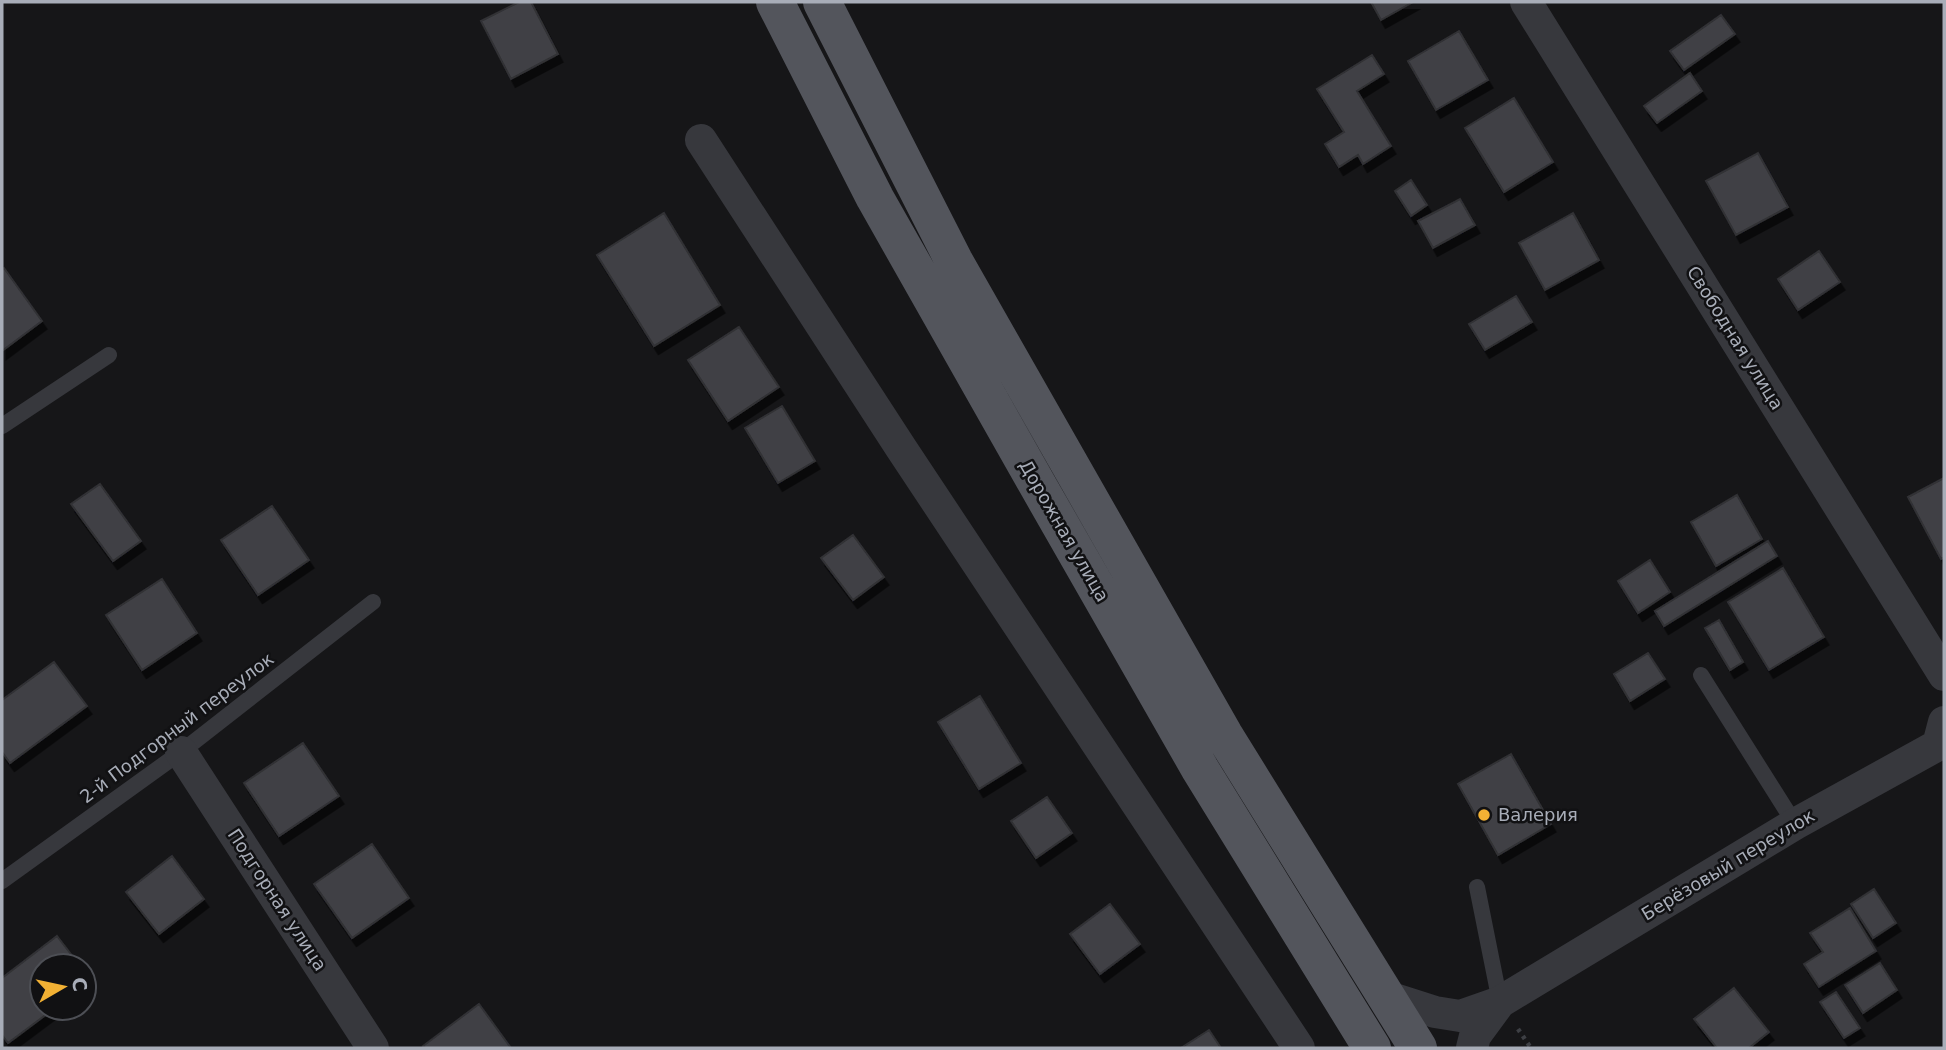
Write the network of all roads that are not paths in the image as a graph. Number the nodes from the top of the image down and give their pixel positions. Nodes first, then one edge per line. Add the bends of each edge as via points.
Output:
1 (775, 2) edge
2 (822, 2) edge
3 (1526, 2) edge
4 (701, 140) dead end
5 (109, 355) dead end
6 (2, 426) edge
7 (373, 602) dead end
8 (1944, 674) edge
9 (1701, 675) dead end
10 (1944, 722) edge
11 (181, 752) junction
12 (1795, 824) junction
13 (2, 881) edge
14 (1477, 887) dead end
15 (1385, 996) junction
16 (1500, 1002) junction
17 (373, 1048) edge
18 (1299, 1048) edge
19 (1372, 1048) edge
20 (1418, 1048) edge
21 (1472, 1048) edge

1 - 19 main road, Дорожная улица via 875,198 1064,531 1200,769
2 - 15 main road via 967,284 1224,735
3 - 8 street, Свободная улица
4 - 18 street
5 - 6 lane
7 - 11 lane, 2-й Подгорный переулок
9 - 12 lane
10 - 12 street, Берёзовый переулок via 1938,745
11 - 13 lane, 2-й Подгорный переулок
11 - 17 street, Подгорная улица
12 - 16 street, Берёзовый переулок
14 - 16 lane
15 - 16 street, Берёзовый переулок via 1460,1017
15 - 20 main road
16 - 21 street, Берёзовый переулок via 1475,1036

